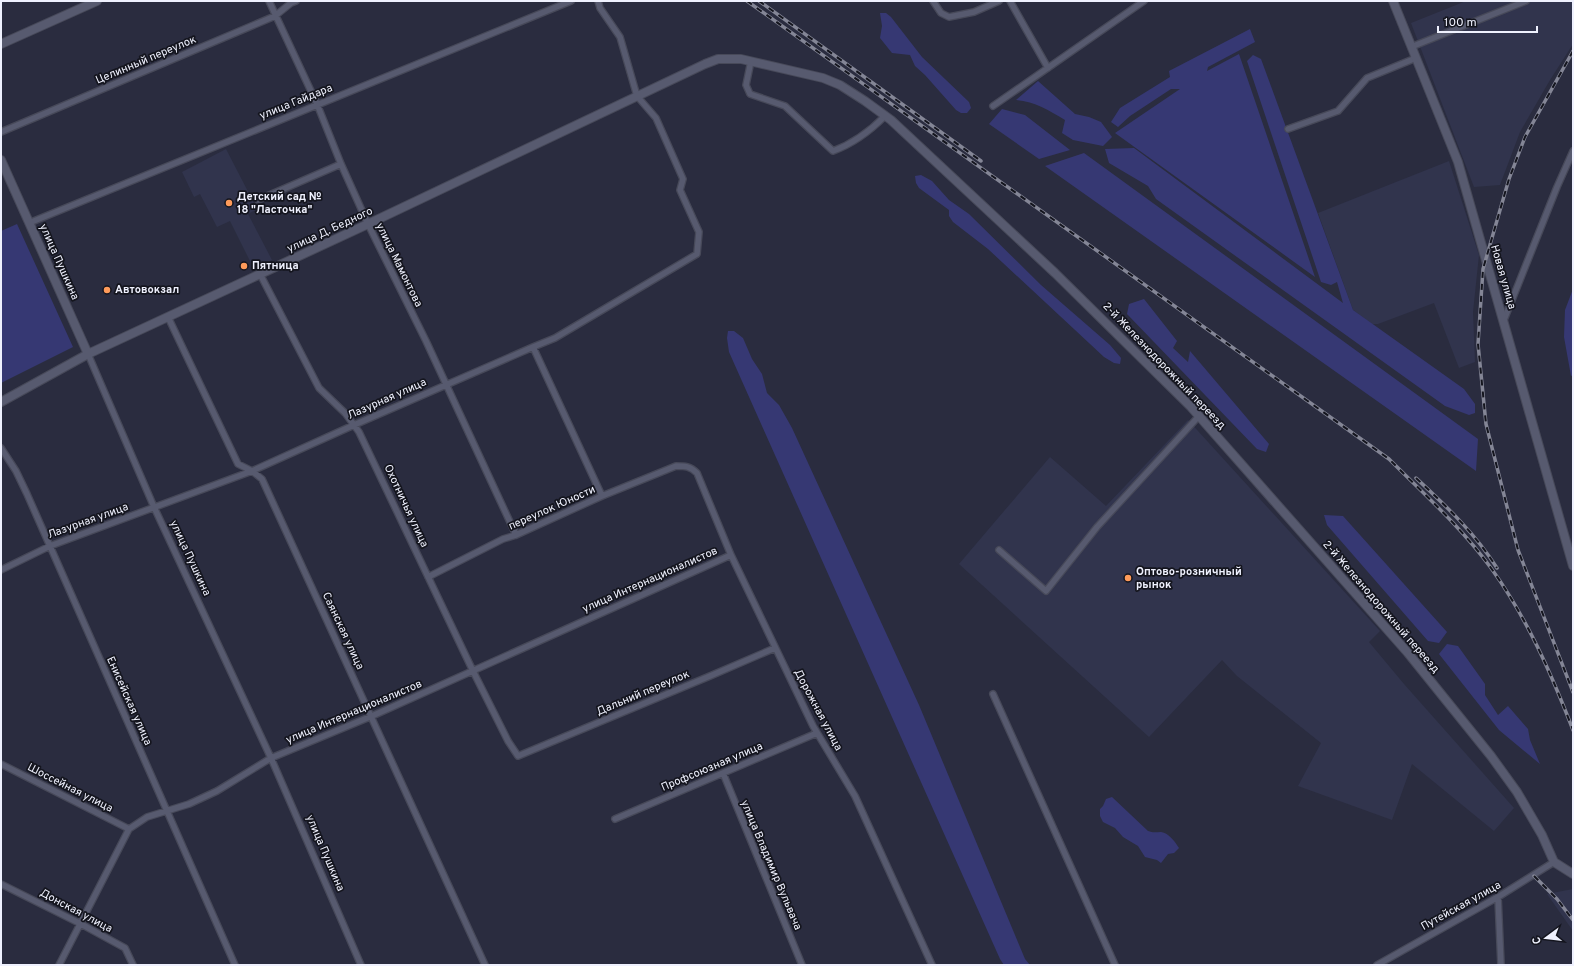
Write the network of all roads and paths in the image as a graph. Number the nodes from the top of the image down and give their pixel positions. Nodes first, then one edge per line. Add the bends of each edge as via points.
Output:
1 (97, 1) edge
2 (268, 1) edge
3 (296, 1) edge
4 (571, 1) edge
5 (598, 1) edge
6 (933, 1) edge
7 (999, 1) edge
8 (1010, 1) edge
9 (1144, 1) edge
10 (1393, 1) edge
11 (1526, 1) edge
12 (275, 16) junction
13 (1, 44) edge
14 (1411, 47) junction
15 (1416, 58) junction
16 (751, 61) junction
17 (1048, 68) junction
18 (670, 81) joint
19 (637, 96) junction
20 (317, 104) junction
21 (993, 106) dead end
22 (885, 116) junction
23 (1288, 129) dead end
24 (1, 132) edge
25 (1573, 151) edge
26 (1, 160) edge
27 (341, 164) junction
28 (258, 200) dead end
29 (29, 223) junction
30 (368, 224) junction
31 (260, 274) junction
32 (168, 317) junction
33 (1504, 320) junction
34 (533, 347) junction
35 (88, 354) junction
36 (446, 385) junction
37 (1, 402) edge
38 (1199, 416) junction
39 (354, 425) junction
40 (1, 448) edge
41 (687, 466) joint
42 (252, 472) junction
43 (602, 496) junction
44 (154, 508) junction
45 (516, 535) junction
46 (50, 546) junction
47 (999, 550) dead end
48 (731, 555) junction
49 (1573, 566) edge
50 (1, 570) edge
51 (428, 577) junction
52 (775, 648) junction
53 (473, 671) junction
54 (993, 694) dead end
55 (372, 716) junction
56 (817, 733) junction
57 (518, 756) joint
58 (271, 758) junction
59 (1, 764) edge
60 (722, 774) junction
61 (166, 812) junction
62 (614, 819) dead end
63 (129, 829) junction
64 (1554, 862) junction
65 (1573, 874) edge
66 (1, 884) edge
67 (1498, 897) junction
68 (81, 924) junction
69 (59, 965) edge
70 (133, 965) edge
71 (235, 965) edge
72 (360, 965) edge
73 (485, 965) edge
74 (802, 965) edge
75 (932, 965) edge
76 (1115, 965) edge
77 (1377, 965) edge
78 (1501, 965) edge

1 - 13 street
2 - 12 street, улица Мамонтова
3 - 12 street, Целинный переулок
4 - 20 street, улица Гайдара
5 - 19 street via 620,37
6 - 7 street via 941,13 949,17 974,12
8 - 17 street
9 - 17 street
10 - 14 street, Новая улица
11 - 14 street
12 - 20 street, улица Мамонтова
12 - 24 street, Целинный переулок
14 - 15 street, Новая улица
15 - 23 street via 1367,78 1338,111
15 - 33 street, Новая улица via 1458,162
16 - 18 street, 2-й Железнодорожный переезд via 718,59
16 - 22 street, 2-й Железнодорожный переезд via 832,81
16 - 22 street via 746,85 750,94 785,106 833,151 844,147
17 - 21 street
18 - 19 street, улица Д. Бедного
19 - 30 street, улица Д. Бедного
19 - 34 street, Лазурная улица via 656,118 683,179 680,190 699,232 697,254 555,338
20 - 27 street, улица Мамонтова
20 - 29 street, улица Гайдара
22 - 38 street, 2-й Железнодорожный переезд via 1055,272
25 - 33 street
26 - 29 street, улица Пушкина
27 - 28 street
27 - 30 street, улица Мамонтова
29 - 35 street, улица Пушкина
30 - 31 street, улица Д. Бедного
30 - 36 street, улица Мамонтова
31 - 32 street, улица Д. Бедного
31 - 39 street, Охотничья улица via 319,388 346,413
32 - 35 street, улица Д. Бедного
32 - 42 street, Саянская улица via 238,464
33 - 49 street, Новая улица
34 - 36 street, Лазурная улица
34 - 43 street
35 - 37 street, улица Д. Бедного
35 - 44 street, улица Пушкина
36 - 39 street, Лазурная улица
36 - 45 street, улица Мамонтова
38 - 47 street via 1097,527 1046,591
38 - 64 street, 2-й Железнодорожный переезд via 1408,653 1491,756 1531,814
39 - 42 street, Лазурная улица
39 - 51 street, Охотничья улица
40 - 46 street, Енисейская улица via 18,476
41 - 43 street, переулок Юности via 676,466
41 - 48 street, Дорожная улица via 697,473
42 - 44 street, Лазурная улица
42 - 55 street, Саянская улица via 262,479
43 - 45 street, переулок Юности
44 - 46 street, Лазурная улица
44 - 58 street, улица Пушкина
45 - 51 street, переулок Юности
46 - 50 street, Лазурная улица
46 - 61 street, Енисейская улица
48 - 52 street, Дорожная улица
48 - 53 street, улица Интернационалистов
51 - 53 street, Охотничья улица
52 - 56 street, Дорожная улица
52 - 57 street, Дальний переулок
53 - 55 street, улица Интернационалистов
53 - 57 street, Охотничья улица
54 - 76 street
55 - 58 street, улица Интернационалистов
55 - 73 street, Саянская улица
56 - 60 street, Профсоюзная улица
56 - 75 street, Дорожная улица via 855,796
58 - 61 street, улица Интернационалистов via 217,791
58 - 72 street, улица Пушкина
59 - 63 street, Шоссейная улица
60 - 62 street, Профсоюзная улица
60 - 74 street, улица Владимир Вульвача
61 - 63 street, улица Интернационалистов via 147,817
61 - 71 street, Енисейская улица
63 - 68 street, улица Интернационалистов
64 - 65 street
64 - 67 street, Путейская улица
66 - 68 street, Донская улица
67 - 77 street, Путейская улица
67 - 78 street
68 - 69 street, улица Интернационалистов
68 - 70 street, Донская улица via 125,948

